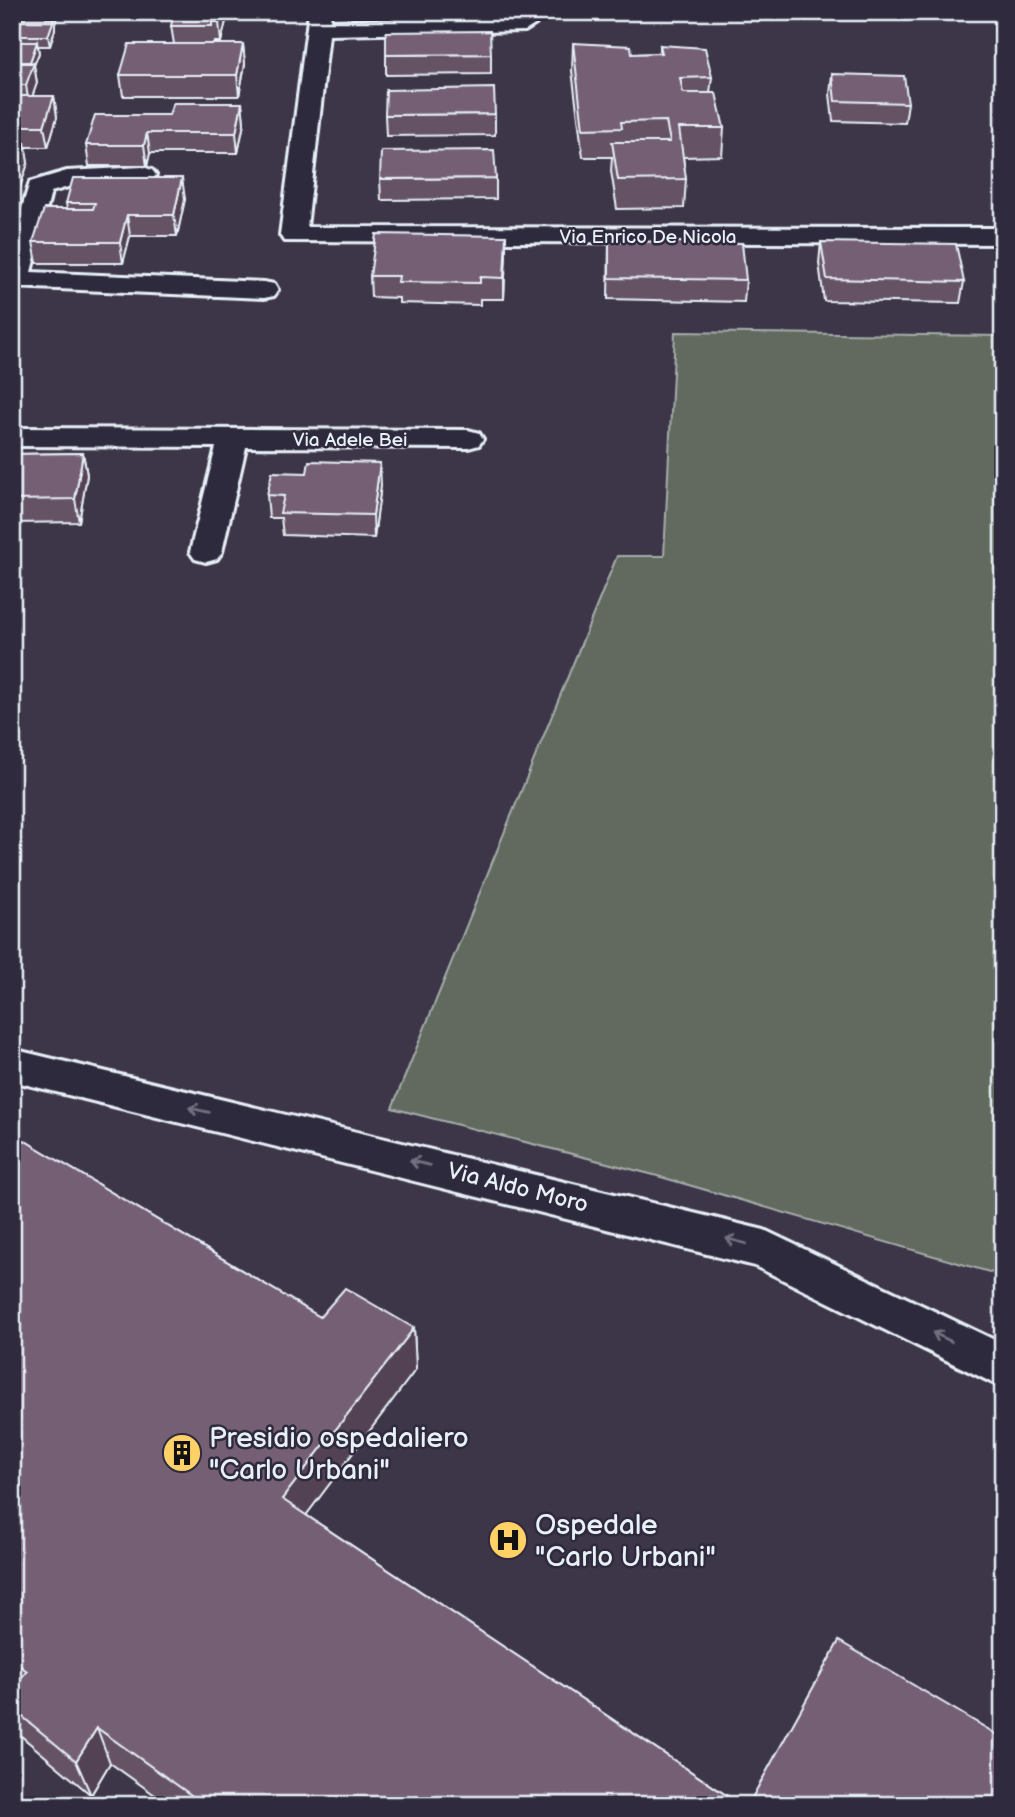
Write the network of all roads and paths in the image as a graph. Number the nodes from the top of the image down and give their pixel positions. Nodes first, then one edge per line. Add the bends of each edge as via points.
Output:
1 (319, 20) edge
2 (525, 24) dead end
3 (143, 175) edge
4 (1003, 236) edge
5 (14, 279) edge
6 (264, 290) dead end
7 (12, 437) edge
8 (233, 438) junction
9 (468, 439) dead end
10 (206, 552) dead end
11 (12, 1065) edge
12 (1003, 1367) edge

1 - 2 street
1 - 4 street, Via Enrico De Nicola via 293,235
3 - 5 street via 67,179 39,187
5 - 6 street
7 - 8 street, Via Adele Bei
8 - 9 street, Via Adele Bei
8 - 10 street
12 -> 11 street, Via Aldo Moro via 764,1249

